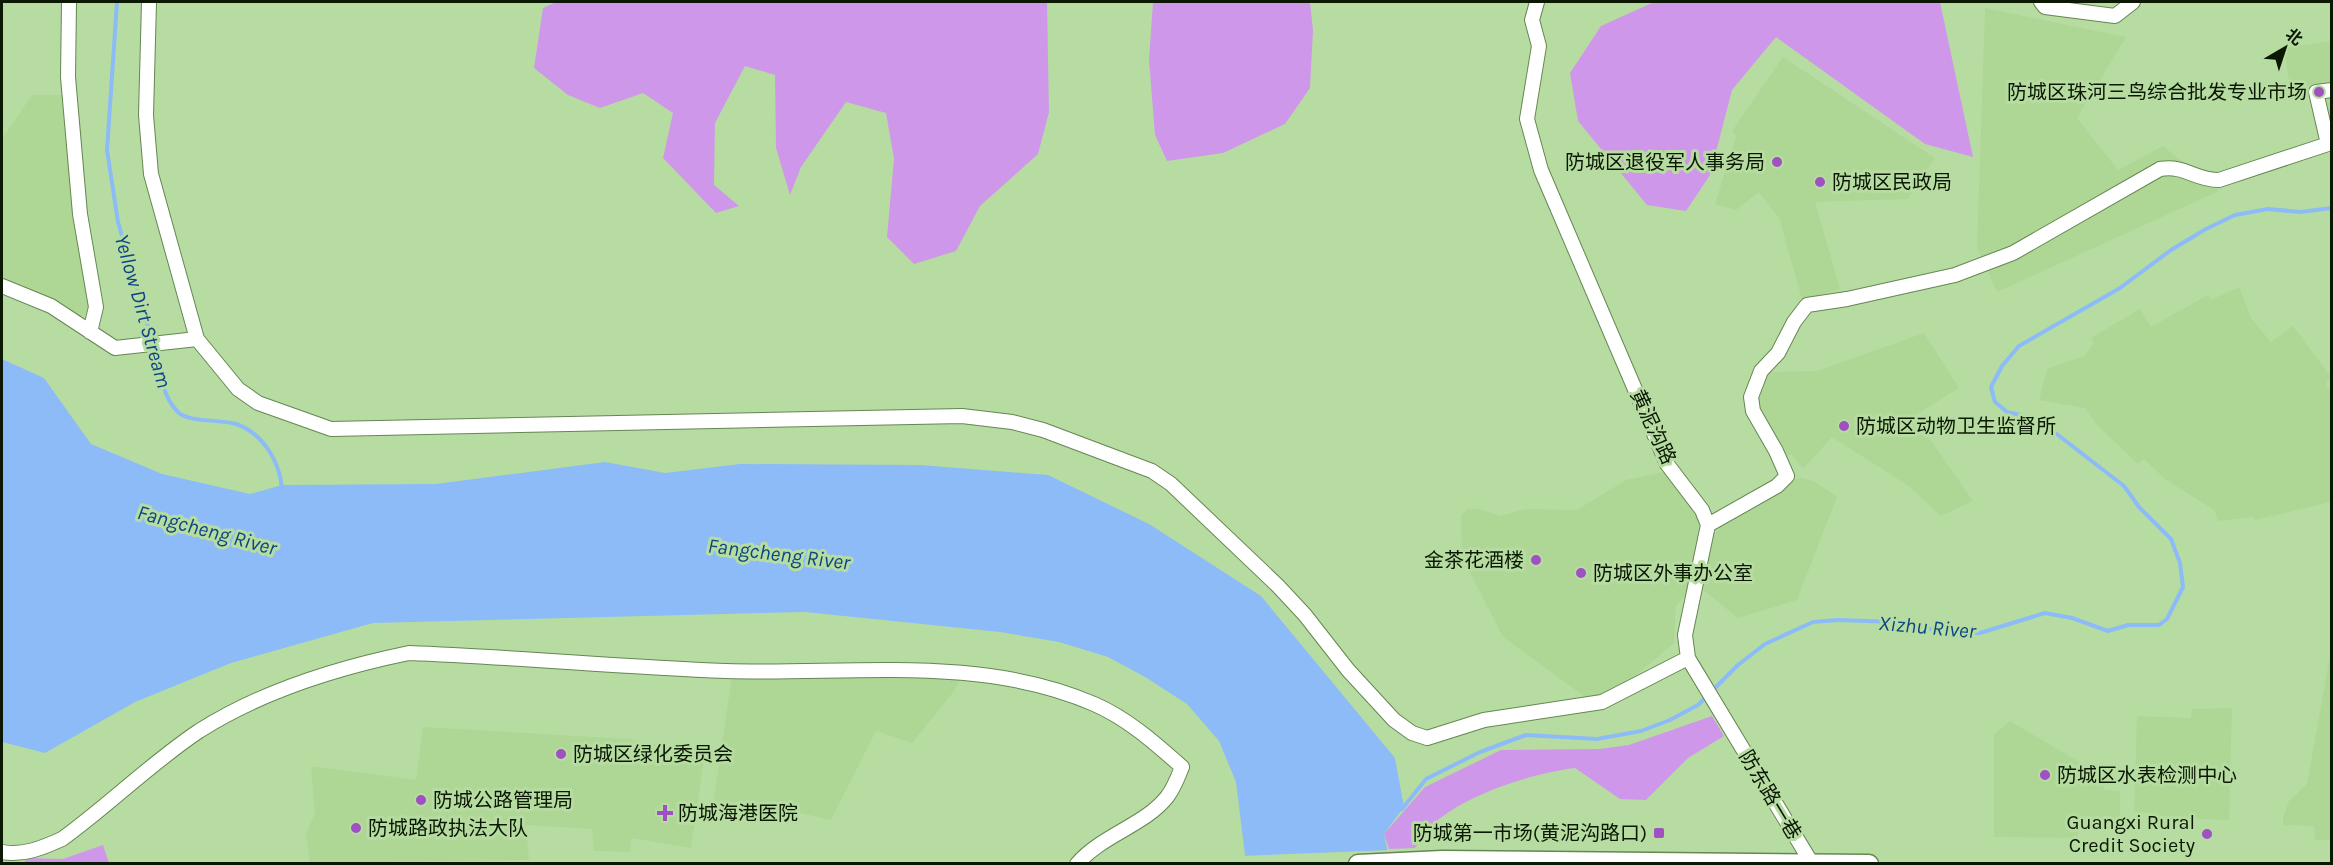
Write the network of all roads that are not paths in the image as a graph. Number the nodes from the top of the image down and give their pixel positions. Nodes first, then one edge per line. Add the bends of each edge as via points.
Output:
1 (69, 2) edge
2 (148, 2) edge
3 (1537, 2) edge
4 (2041, 2) edge
5 (2133, 2) edge
6 (2331, 90) edge
7 (2, 286) edge
8 (90, 332) junction
9 (196, 339) junction
10 (1708, 525) junction
11 (1688, 658) junction
12 (2, 852) edge
13 (1715, 862) edge
14 (1811, 862) edge
15 (1077, 864) edge
16 (1358, 864) edge
17 (1869, 864) edge

1 - 8 street via 69,77 79,203 96,307
2 - 9 street via 146,115 151,174
3 - 10 street, 黄泥沟路 via 1532,20 1539,46 1527,119 1541,170 1667,464 1702,510
4 - 5 street via 2045,7 2115,16
6 - 10 street via 2316,92 2328,144 2219,180 2206,180 2175,166 2160,168 2013,253 1955,275 1807,305 1778,353 1761,371 1751,397 1753,411 1787,476 1777,486
7 - 8 street via 51,306
8 - 9 street via 115,348
9 - 11 street via 237,389 258,403 331,429 962,416 1043,430 1152,471 1171,484 1305,615 1394,720 1427,738 1484,720 1602,702
10 - 11 street via 1685,635
11 - 14 street, 防东路一巷
12 - 15 street via 38,850 62,839 198,732 238,708 360,663 409,652 726,671 975,673 1018,679 1102,708 1143,734 1182,767 1167,797 1091,848
13 - 14 main road
13 - 16 main road
14 - 17 main road

